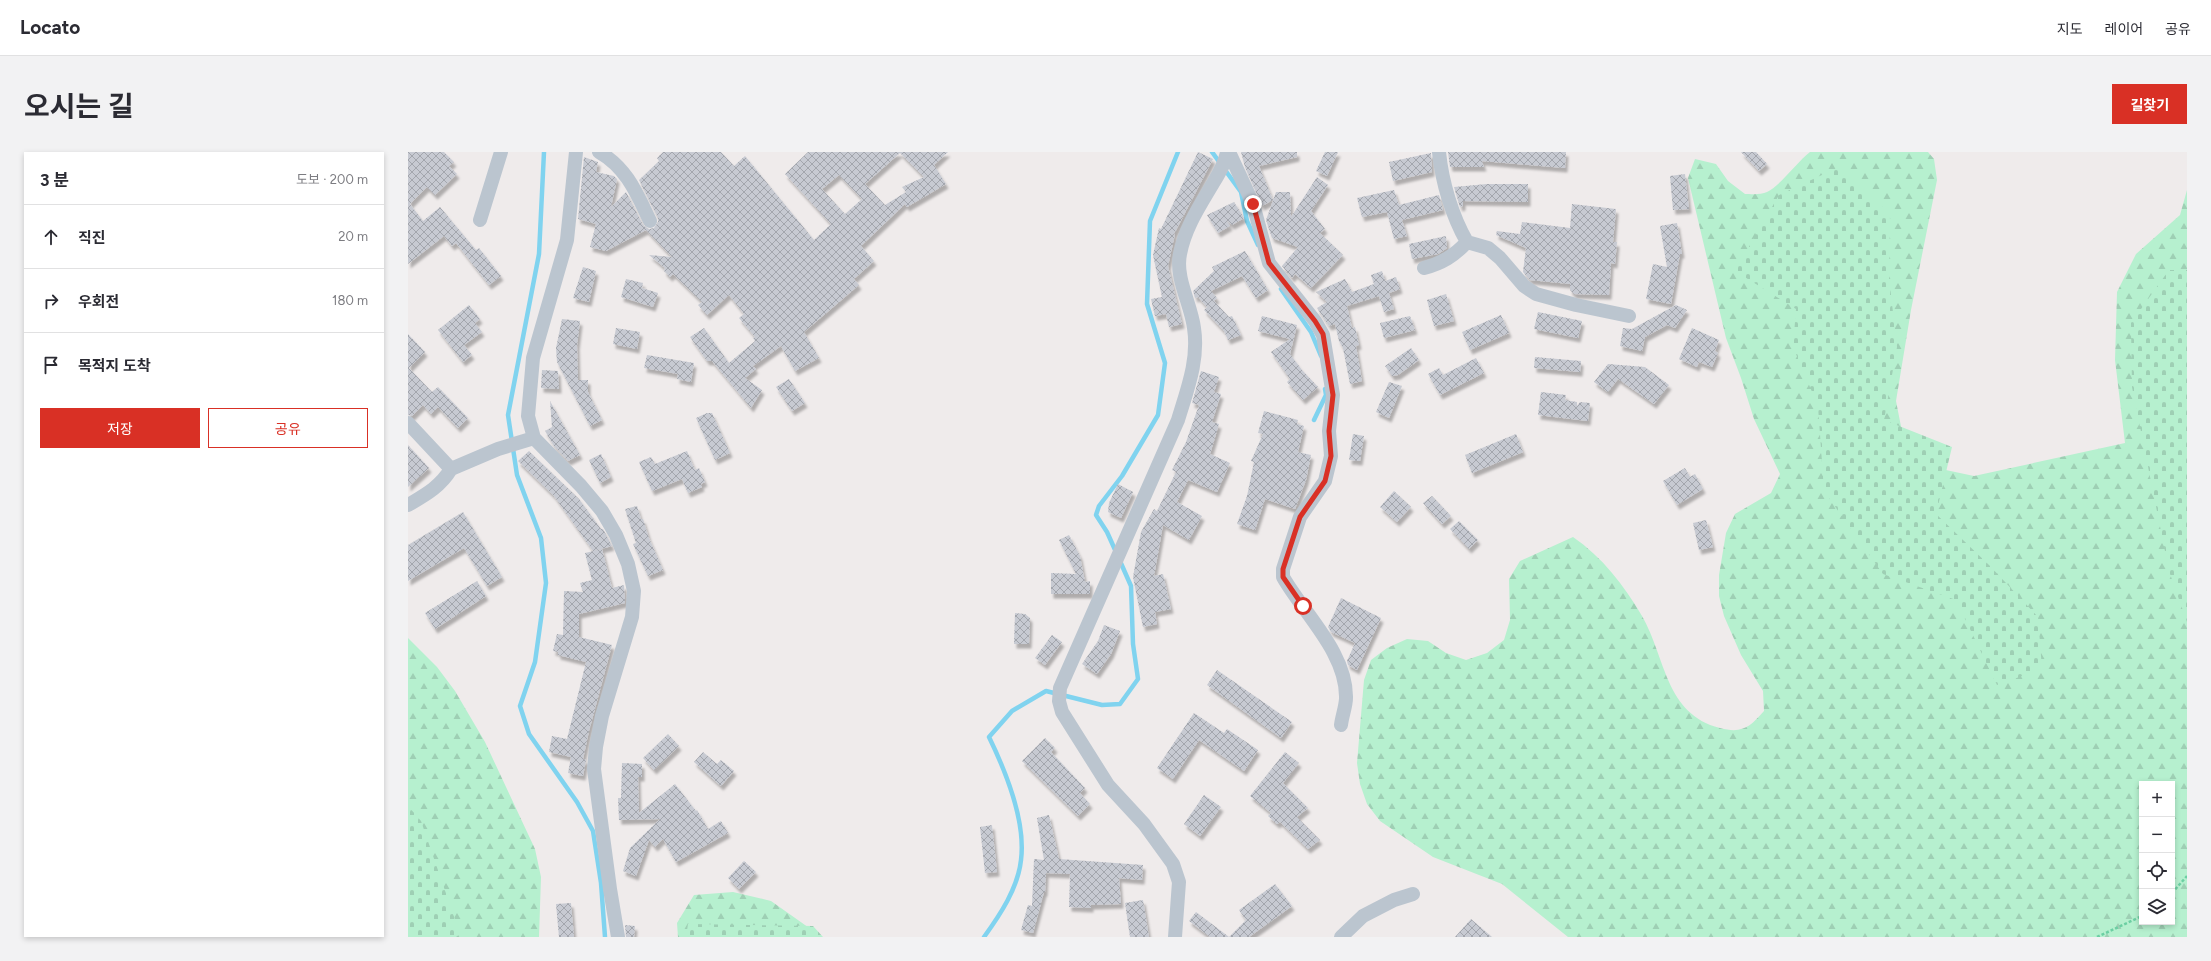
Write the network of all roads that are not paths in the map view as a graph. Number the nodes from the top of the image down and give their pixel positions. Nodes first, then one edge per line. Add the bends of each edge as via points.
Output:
1 (501, 152) edge
2 (576, 152) edge
3 (599, 152) edge
4 (1439, 152) edge
5 (1225, 158) edge
6 (480, 220) dead end
7 (650, 221) dead end
8 (1467, 242) junction
9 (1424, 268) dead end
10 (1630, 316) dead end
11 (408, 423) edge
12 (527, 440) junction
13 (451, 470) junction
14 (408, 505) edge
15 (1341, 725) dead end
16 (1413, 894) dead end
17 (618, 937) edge
18 (1175, 937) edge
19 (1342, 937) edge

1 - 6 street
2 - 12 street via 567,240 533,358
3 - 7 street via 624,172
4 - 8 street via 1440,167 1459,228
5 - 15 street via 1253,204 1269,263 1323,334 1333,395 1329,431 1331,456 1325,481 1300,517 1283,569 1283,577 1323,634 1335,658 1344,681 1346,698
5 - 18 street via 1192,218 1180,256 1180,269 1194,328 1195,351 1191,378 1178,420 1059,694 1062,712 1108,785 1144,824 1173,864 1179,882
8 - 9 street via 1454,255
8 - 10 street via 1488,248 1524,286 1536,294
11 - 13 street
12 - 13 street via 498,449
12 - 17 street via 581,486 602,511 628,564 634,591 632,617 602,716 594,769
13 - 14 street via 443,482
16 - 19 street via 1394,900 1363,916

